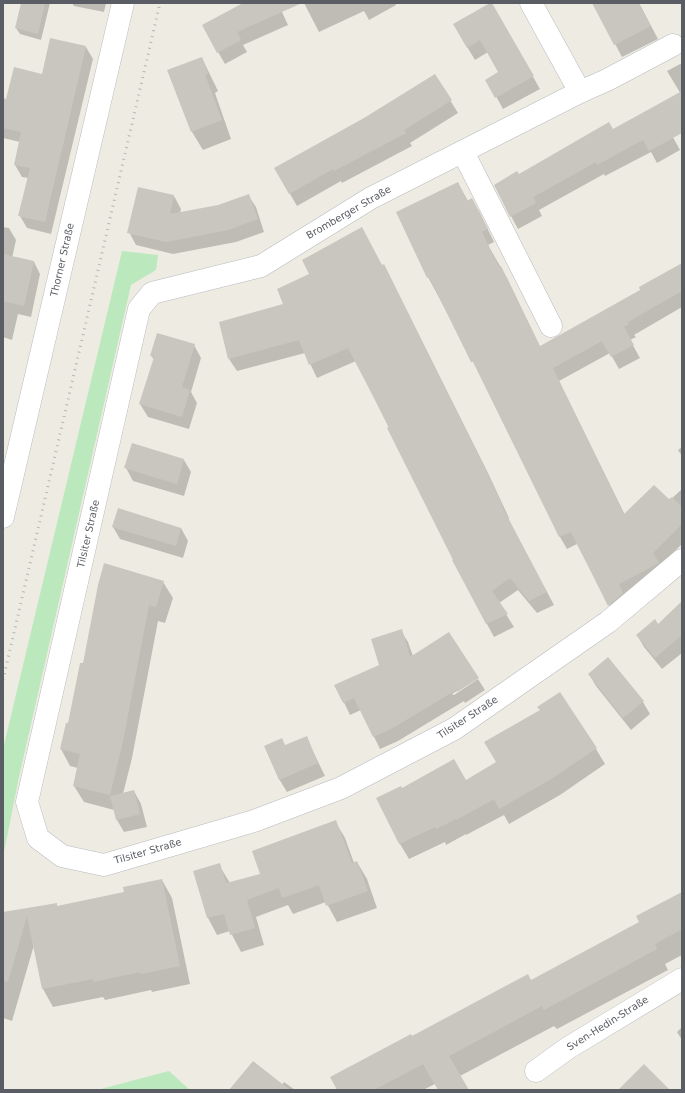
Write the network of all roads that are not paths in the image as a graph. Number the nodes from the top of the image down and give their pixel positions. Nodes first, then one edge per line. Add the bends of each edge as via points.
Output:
1 (123, 3) edge
2 (531, 3) edge
3 (673, 45) dead end
4 (580, 92) junction
5 (463, 152) junction
6 (139, 309) joint
7 (551, 326) dead end
8 (3, 517) edge
9 (682, 560) edge
10 (682, 979) edge
11 (536, 1071) dead end

1 - 8 street, Thorner Straße
2 - 4 street
3 - 4 street, Bromberger Straße
4 - 5 street, Bromberger Straße
5 - 6 street, Bromberger Straße via 371,198 261,266 152,293
5 - 7 street
6 - 9 street, Tilsiter Straße via 27,802 38,838 62,856 104,865 254,821 341,788 454,729 608,622
10 - 11 street, Sven-Hedin-Straße via 568,1048

